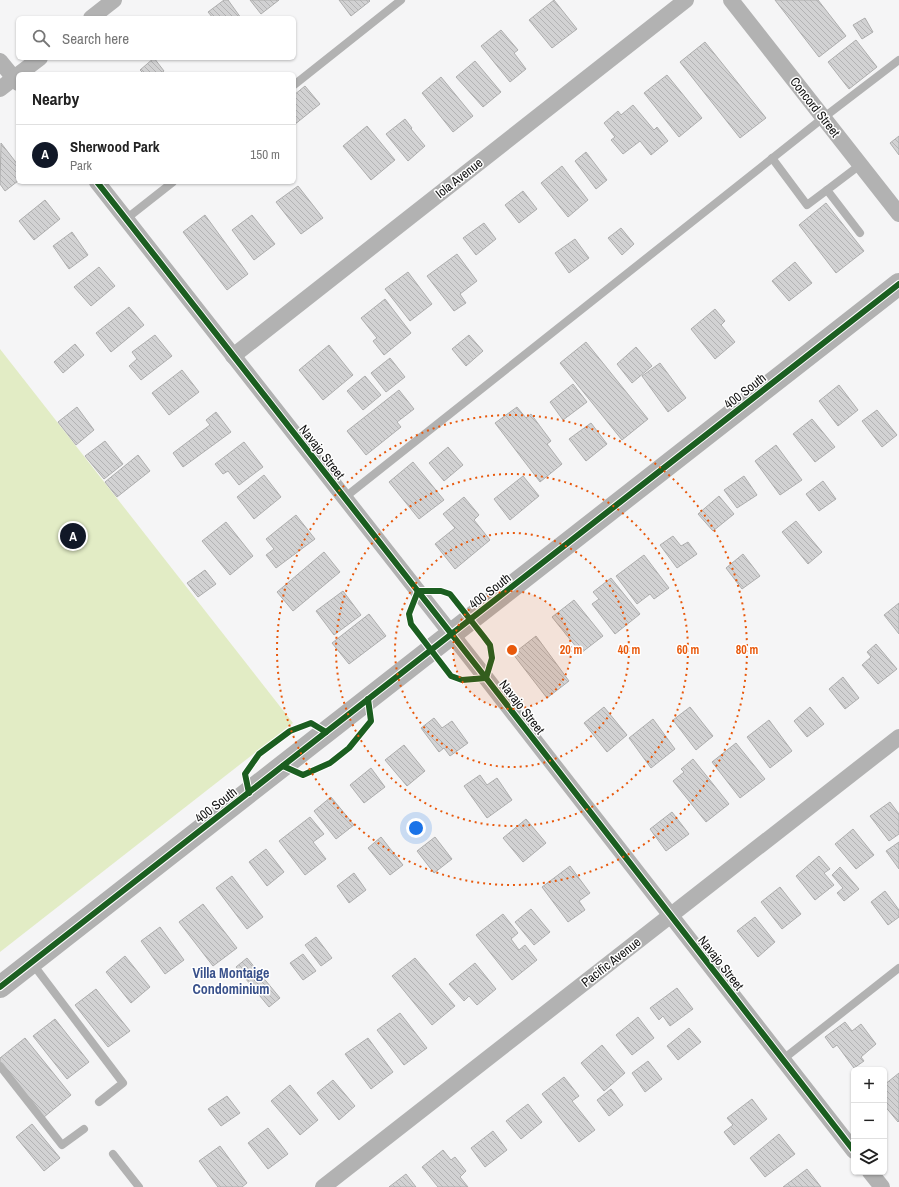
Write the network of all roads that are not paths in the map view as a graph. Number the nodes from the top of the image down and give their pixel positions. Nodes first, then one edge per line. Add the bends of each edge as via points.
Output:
1 (114, 0) edge
2 (401, 0) edge
3 (686, 0) edge
4 (731, 0) edge
5 (94, 16) edge
6 (38, 60) edge
7 (899, 60) edge
8 (0, 61) edge
9 (23, 72) edge
10 (16, 76) edge
11 (16, 78) edge
12 (296, 84) edge
13 (0, 89) edge
14 (823, 118) junction
15 (772, 158) junction
16 (860, 165) junction
17 (99, 184) edge
18 (171, 184) edge
19 (827, 190) junction
20 (899, 214) edge
21 (126, 220) junction
22 (860, 233) dead end
23 (899, 284) edge
24 (233, 356) junction
25 (344, 498) junction
26 (452, 635) junction
27 (899, 737) edge
28 (671, 916) junction
29 (32, 963) junction
30 (899, 968) edge
31 (0, 987) edge
32 (782, 1060) junction
33 (0, 1066) edge
34 (99, 1102) dead end
35 (84, 1129) dead end
36 (851, 1148) edge
37 (113, 1154) dead end
38 (872, 1175) edge
39 (139, 1187) edge
40 (323, 1187) edge
41 (882, 1187) edge

1 - 5 street
2 - 12 lane
3 - 24 street, Iola Avenue
4 - 14 street, Concord Street
6 - 9 street
7 - 14 lane
8 - 10 street
11 - 13 street
14 - 15 lane
14 - 16 street, Concord Street
15 - 19 lane via 807,205
15 - 25 lane
16 - 19 lane
16 - 20 street, Concord Street
17 - 21 street, Navajo Street
18 - 21 lane
19 - 22 lane
21 - 24 street, Navajo Street
23 - 26 main road, 400 South
24 - 25 street, Navajo Street
25 - 26 street, Navajo Street
26 - 28 street, Navajo Street
26 - 29 main road, 400 South
27 - 28 street, Pacific Avenue
28 - 32 street, Navajo Street
28 - 40 street, Pacific Avenue
29 - 31 main road, 400 South
29 - 34 lane via 123,1083
30 - 32 lane
32 - 36 street, Navajo Street
33 - 35 lane via 62,1145
37 - 39 lane
38 - 41 street

